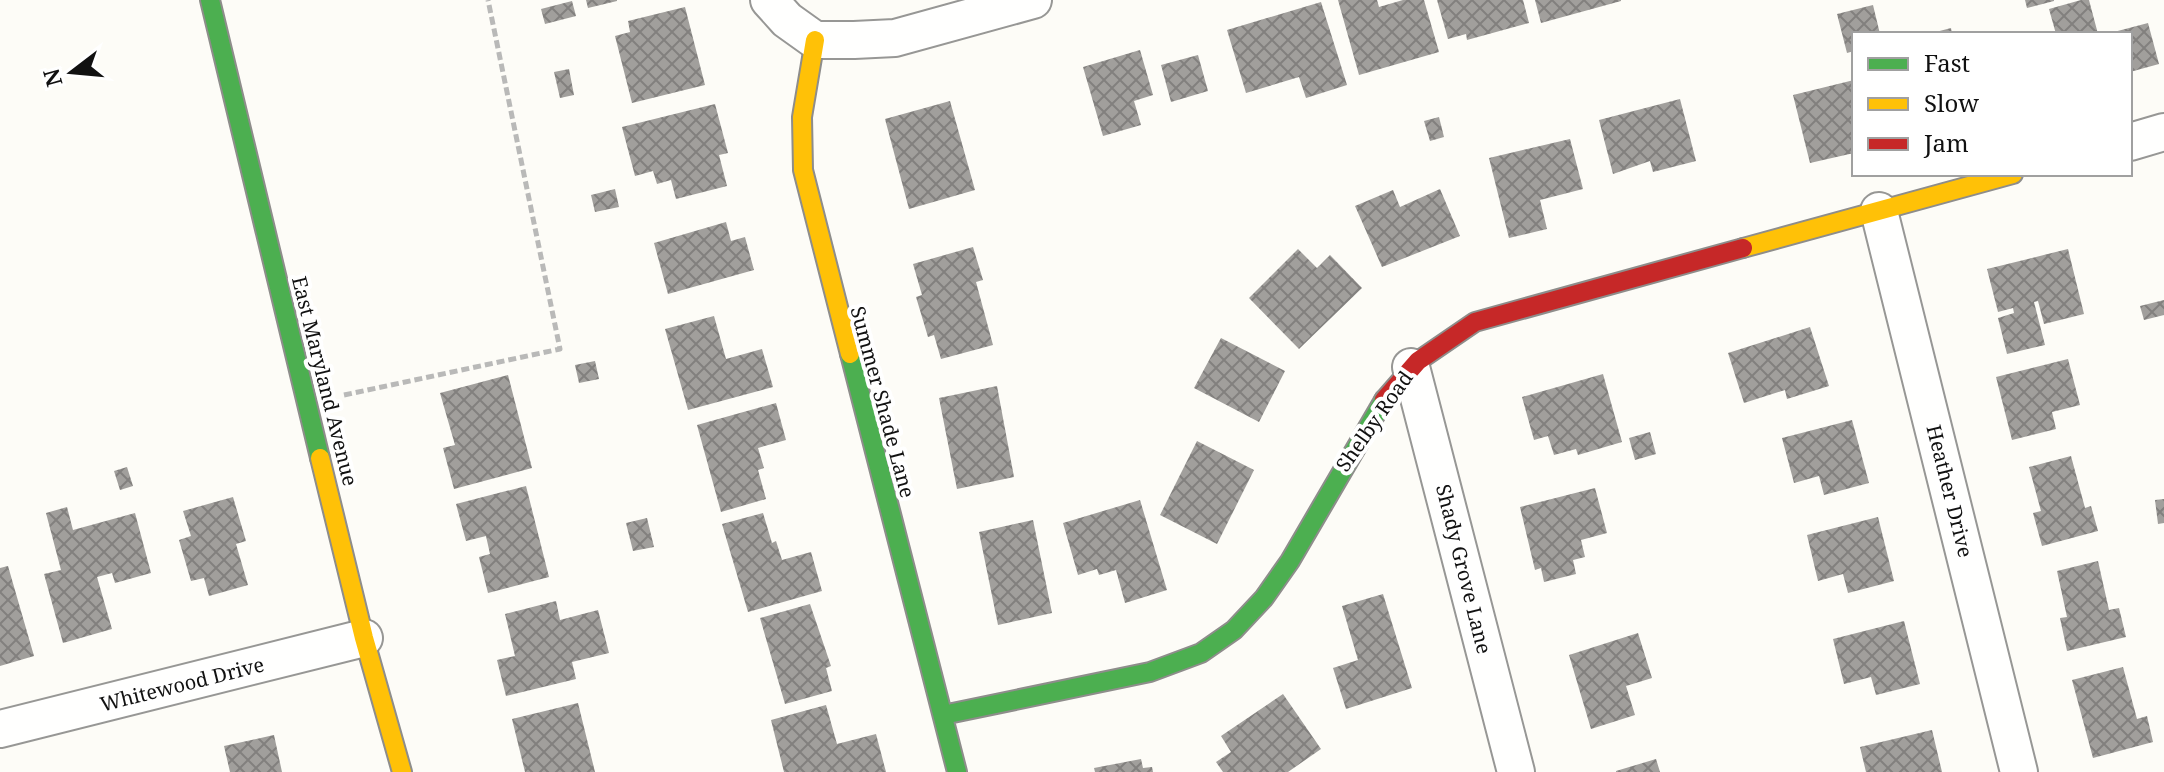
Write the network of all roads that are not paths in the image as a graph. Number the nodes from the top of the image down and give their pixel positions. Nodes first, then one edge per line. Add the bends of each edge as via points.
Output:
1 (210, 0) edge
2 (769, 0) edge
3 (1033, 0) edge
4 (815, 40) junction
5 (2164, 132) edge
6 (2132, 141) edge
7 (2006, 176) edge
8 (1879, 211) junction
9 (1411, 367) junction
10 (364, 638) junction
11 (943, 715) junction
12 (0, 729) edge
13 (402, 772) edge
14 (957, 772) edge
15 (1516, 772) edge
16 (2019, 772) edge

1 - 10 street, East Maryland Avenue
2 - 4 street
3 - 4 street via 895,38
4 - 11 street, Summer Shade Lane via 802,117 803,170
5 - 6 street
7 - 8 street, Shelby Road
8 - 9 street, Shelby Road via 1475,322
8 - 16 street, Heather Drive
9 - 11 street, Shelby Road via 1348,453 1291,556 1253,611 1204,651 1170,667 1119,680
9 - 15 street, Shady Grove Lane
10 - 12 street, Whitewood Drive
10 - 13 street, East Maryland Avenue
11 - 14 street, Summer Shade Lane

